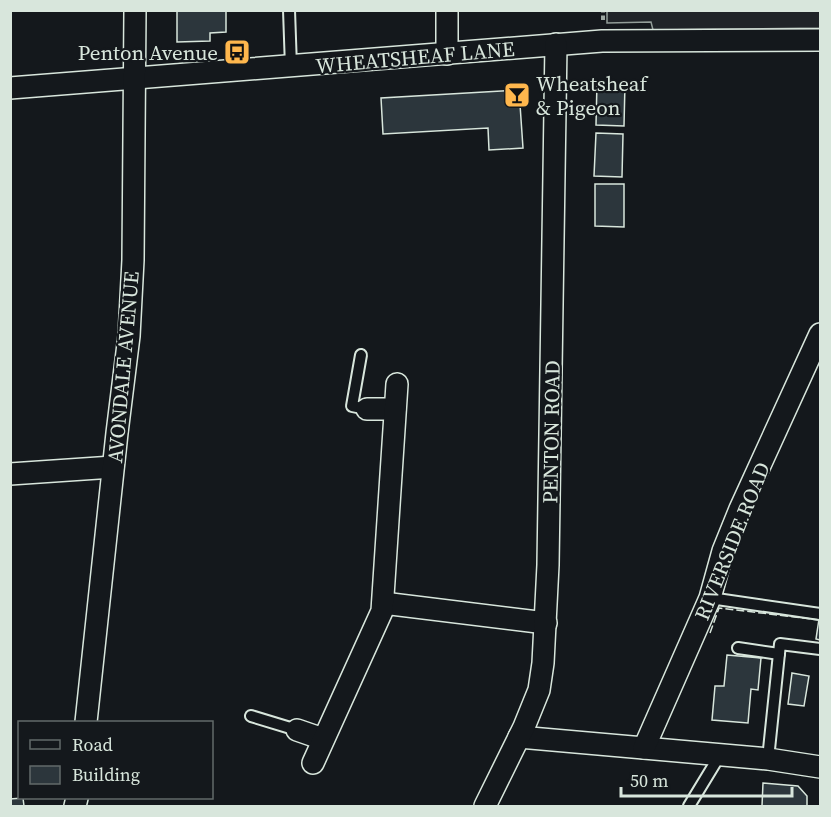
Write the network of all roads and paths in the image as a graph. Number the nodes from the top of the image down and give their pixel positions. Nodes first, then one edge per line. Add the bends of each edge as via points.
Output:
1 (135, 10) edge
2 (289, 10) edge
3 (447, 10) edge
4 (820, 40) edge
5 (556, 44) junction
6 (447, 54) junction
7 (291, 67) junction
8 (136, 79) junction
9 (10, 88) edge
10 (820, 334) edge
11 (361, 355) dead end
12 (396, 384) dead end
13 (367, 409) joint
14 (395, 409) junction
15 (113, 467) junction
16 (10, 474) edge
17 (710, 598) junction
18 (383, 603) junction
19 (820, 614) edge
20 (546, 623) junction
21 (738, 648) dead end
22 (820, 649) edge
23 (779, 654) junction
24 (251, 717) dead end
25 (86, 721) edge
26 (297, 730) joint
27 (519, 737) junction
28 (323, 739) junction
29 (644, 748) junction
30 (720, 755) junction
31 (768, 759) junction
32 (313, 763) dead end
33 (820, 767) edge
34 (485, 807) edge
35 (689, 807) edge

1 - 8 street, AVONDALE AVENUE
2 - 7 lane
3 - 6 street
4 - 5 street, WHEATSHEAF LANE
5 - 6 street, WHEATSHEAF LANE
5 - 20 street, PENTON ROAD
6 - 7 street, WHEATSHEAF LANE
7 - 8 street, WHEATSHEAF LANE
8 - 9 street, WHEATSHEAF LANE
8 - 15 street, AVONDALE AVENUE via 129,336
10 - 17 street, RIVERSIDE ROAD via 740,509
11 - 13 lane via 352,406
12 - 14 street
13 - 14 street
14 - 18 street
15 - 16 street
15 - 25 street, AVONDALE AVENUE
17 - 19 lane
17 - 29 street, RIVERSIDE ROAD
18 - 20 street
18 - 28 street
20 - 27 street, PENTON ROAD via 539,690
21 - 23 lane
22 - 23 lane via 780,644
23 - 31 lane
24 - 26 lane
26 - 28 street
27 - 29 street
27 - 34 street, PENTON ROAD
28 - 32 street
29 - 30 street
30 - 31 street
30 - 35 lane
31 - 33 street

